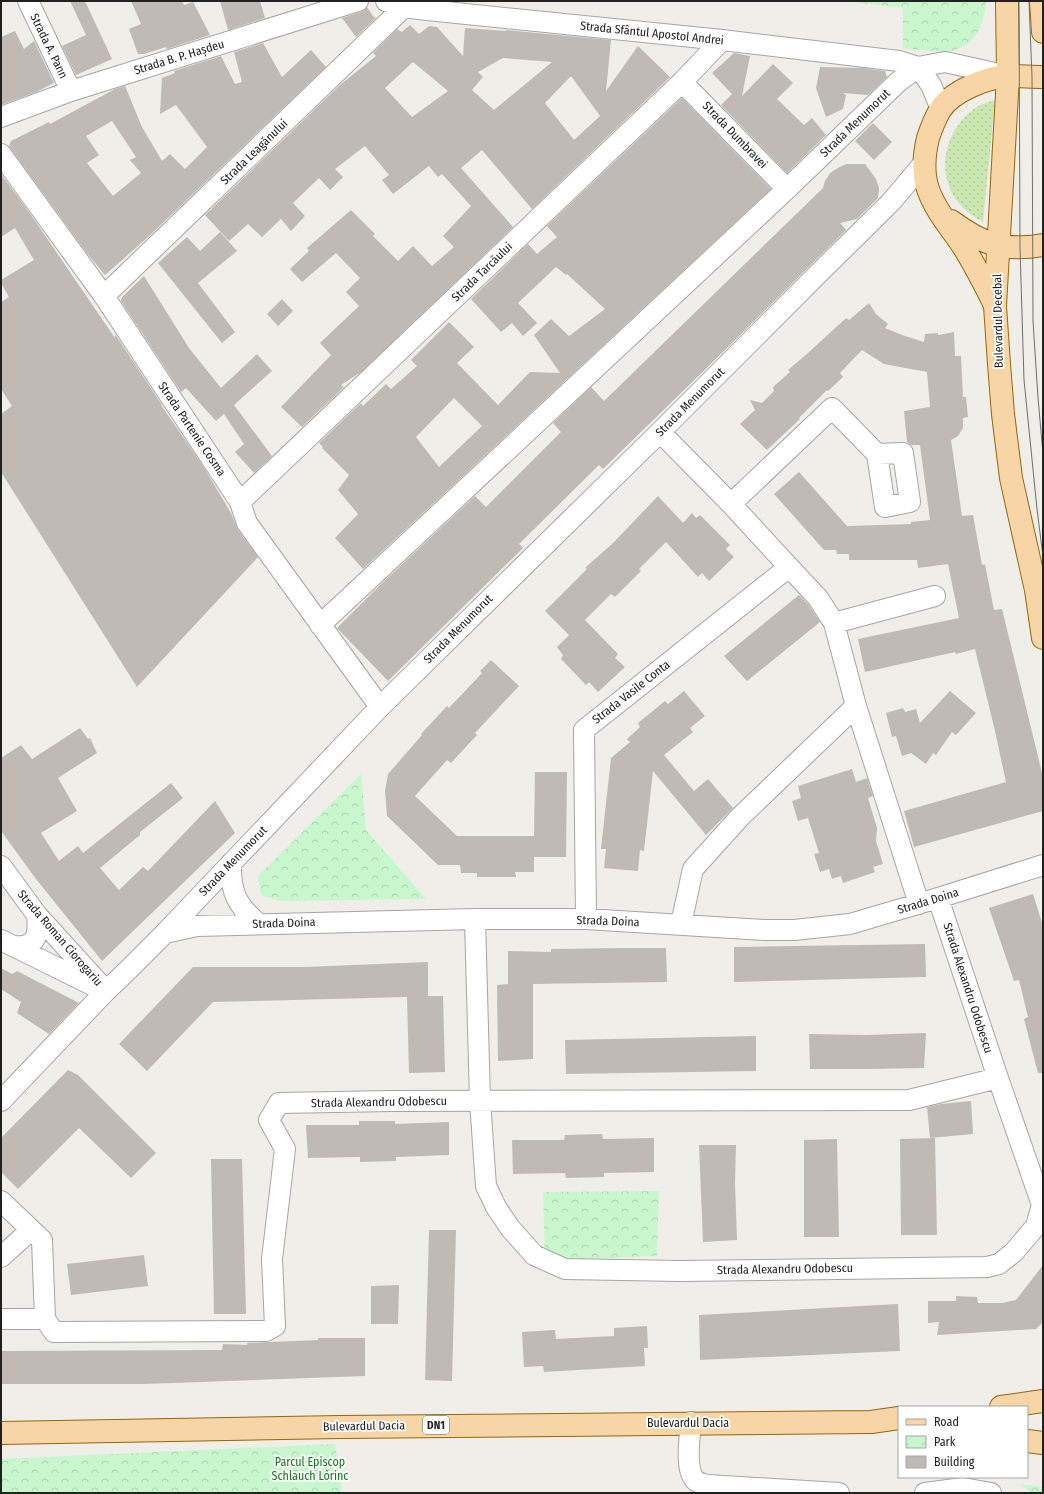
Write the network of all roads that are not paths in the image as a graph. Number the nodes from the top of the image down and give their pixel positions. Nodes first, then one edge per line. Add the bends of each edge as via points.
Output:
1 (28, 1) edge
2 (358, 1) edge
3 (1007, 1) edge
4 (1041, 1) edge
5 (395, 4) edge
6 (1043, 32) edge
7 (722, 40) junction
8 (918, 67) junction
9 (1008, 76) junction
10 (1043, 77) edge
11 (682, 82) junction
12 (71, 91) junction
13 (941, 109) junction
14 (1, 117) edge
15 (1, 154) edge
16 (923, 164) junction
17 (787, 189) junction
18 (940, 213) junction
19 (1043, 245) edge
20 (998, 247) junction
21 (104, 296) junction
22 (996, 306) junction
23 (660, 432) junction
24 (877, 454) dead end
25 (240, 502) junction
26 (731, 504) junction
27 (789, 567) junction
28 (935, 596) dead end
29 (834, 623) junction
30 (320, 625) junction
31 (1043, 638) edge
32 (856, 706) junction
33 (380, 707) junction
34 (231, 863) junction
35 (1043, 865) edge
36 (1, 866) edge
37 (938, 898) junction
38 (919, 904) junction
39 (37, 915) junction
40 (475, 918) junction
41 (586, 919) junction
42 (259, 924) junction
43 (681, 924) junction
44 (164, 933) junction
45 (7, 943) edge
46 (106, 991) junction
47 (998, 1078) junction
48 (1, 1101) edge
49 (480, 1101) junction
50 (1, 1201) edge
51 (31, 1230) junction
52 (1, 1257) edge
53 (1, 1319) edge
54 (45, 1319) junction
55 (1043, 1401) edge
56 (1007, 1406) edge
57 (898, 1418) edge
58 (691, 1422) junction
59 (871, 1422) junction
60 (898, 1425) edge
61 (1, 1433) edge
62 (1028, 1441) edge
63 (1043, 1443) edge
64 (947, 1491) edge
65 (839, 1493) edge
66 (925, 1493) edge
67 (991, 1493) edge

1 - 12 street, Strada A. Pann
2 - 12 street, Strada B. P. Hașdeu
3 - 9 main road, Bulevardul Decebal
4 - 6 main road
5 - 7 street, Strada Sfântul Apostol Andrei
5 - 21 street, Strada Leagănului
7 - 8 street, Strada Sfântul Apostol Andrei via 899,61
7 - 11 street, Strada Tarcăului
8 - 9 street, Strada Sfântul Apostol Andrei via 945,62
8 - 13 street via 931,84
8 - 17 street, Strada Menumorut via 898,82
9 - 10 main road
9 - 13 main road via 971,86 956,94
9 - 20 main road, Bulevardul Decebal
11 - 17 street, Strada Dumbravei
11 - 25 street, Strada Tarcăului
12 - 14 street, Strada B. P. Hașdeu
13 - 16 main road via 930,133
15 - 21 street, Strada Partenie Cosma
16 - 18 main road via 927,188
16 - 23 street, Strada Menumorut via 891,202
17 - 30 street, Strada Menumorut
18 - 20 main road via 977,238
18 - 22 main road via 964,248
19 - 20 main road
20 - 22 main road, Bulevardul Decebal
21 - 25 street, Strada Partenie Cosma
22 - 31 main road, Bulevardul Decebal via 1002,407 1011,478 1036,590
23 - 26 street
23 - 33 street, Strada Menumorut
24 - 26 street via 832,408
25 - 30 street, Strada Partenie Cosma via 247,523
26 - 27 street
27 - 29 street via 818,598
27 - 41 street, Strada Vasile Conta via 584,730
28 - 29 street
29 - 32 street
30 - 33 street, Strada Partenie Cosma
32 - 38 street
32 - 43 street via 740,817 693,869
33 - 34 street, Strada Menumorut
34 - 42 street via 234,891 244,909
34 - 44 street, Strada Menumorut
35 - 37 street, Strada Doina
36 - 39 street, Strada Roman Ciorogariu
37 - 38 street, Strada Doina
37 - 47 street, Strada Alexandru Odobescu
38 - 43 street, Strada Doina via 850,924 809,929 765,930
39 - 45 street via 36,936 31,944 24,947
39 - 46 street, Strada Roman Ciorogariu
40 - 41 street, Strada Doina
40 - 42 street, Strada Doina
40 - 49 street, Strada Alexandru Odobescu
41 - 43 street, Strada Doina
42 - 44 street, Strada Doina via 197,926
44 - 46 street, Strada Menumorut via 126,974
45 - 46 street
46 - 48 street, Strada Menumorut
47 - 49 street, Strada Alexandru Odobescu via 909,1100
47 - 49 street, Strada Alexandru Odobescu via 1042,1205 1036,1226 1014,1252 999,1264 987,1267 687,1271 565,1269 534,1255 510,1228 496,1207 486,1186
49 - 54 street, Strada Alexandru Odobescu via 279,1103 269,1120 285,1149 272,1259 275,1326 266,1331 54,1332
50 - 51 street
51 - 52 street
51 - 54 street via 42,1240
53 - 54 street
55 - 56 main road
57 - 59 main road, Bulevardul Dacia / DN1
58 - 59 main road, Bulevardul Dacia / DN1
58 - 61 main road, Bulevardul Dacia / DN1
58 - 65 street via 689,1462 690,1472 696,1481 708,1485
59 - 60 main road, Bulevardul Dacia / DN1
62 - 63 main road
64 - 66 street
64 - 67 street via 963,1488

